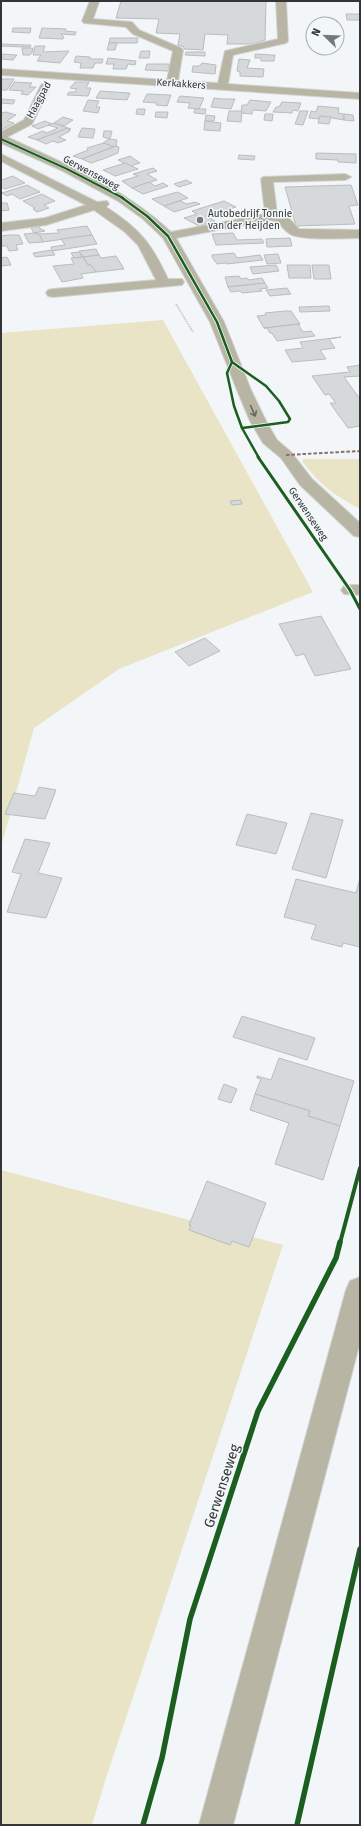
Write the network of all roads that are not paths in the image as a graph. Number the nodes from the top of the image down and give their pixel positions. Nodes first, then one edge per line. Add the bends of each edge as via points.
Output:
1 (281, 1) edge
2 (94, 2) edge
3 (1, 72) edge
4 (172, 83) junction
5 (46, 85) dead end
6 (222, 87) junction
7 (360, 96) edge
8 (1, 136) edge
9 (1, 139) edge
10 (1, 157) edge
11 (345, 177) dead end
12 (122, 198) junction
13 (96, 206) junction
14 (271, 216) junction
15 (1, 227) edge
16 (360, 234) edge
17 (168, 236) junction
18 (192, 280) junction
19 (164, 283) junction
20 (53, 293) dead end
21 (327, 503) junction
22 (360, 519) edge
23 (360, 532) edge
24 (360, 1290) edge
25 (216, 1825) edge

1 - 6 street via 283,42 228,53
2 - 4 street via 87,21 129,24 136,32 178,50
3 - 4 street, Kerkakkers
4 - 6 street, Kerkakkers
5 - 8 street, Haagpad via 28,122
6 - 7 street, Kerkakkers
9 - 12 street, Gerwenseweg
10 - 13 street
11 - 14 street via 267,179
12 - 13 street
12 - 17 street, Gerwenseweg via 147,216
13 - 15 street via 46,221
13 - 19 street via 131,231 143,243
14 - 16 street via 282,218 295,232
14 - 17 street
17 - 18 street, Gerwenseweg
18 - 19 street
18 - 21 street, Gerwenseweg via 217,322 258,421 272,443
19 - 20 street
21 - 22 street, Gerwenseweg
21 - 23 street, Gerwenseweg
24 - 25 street

